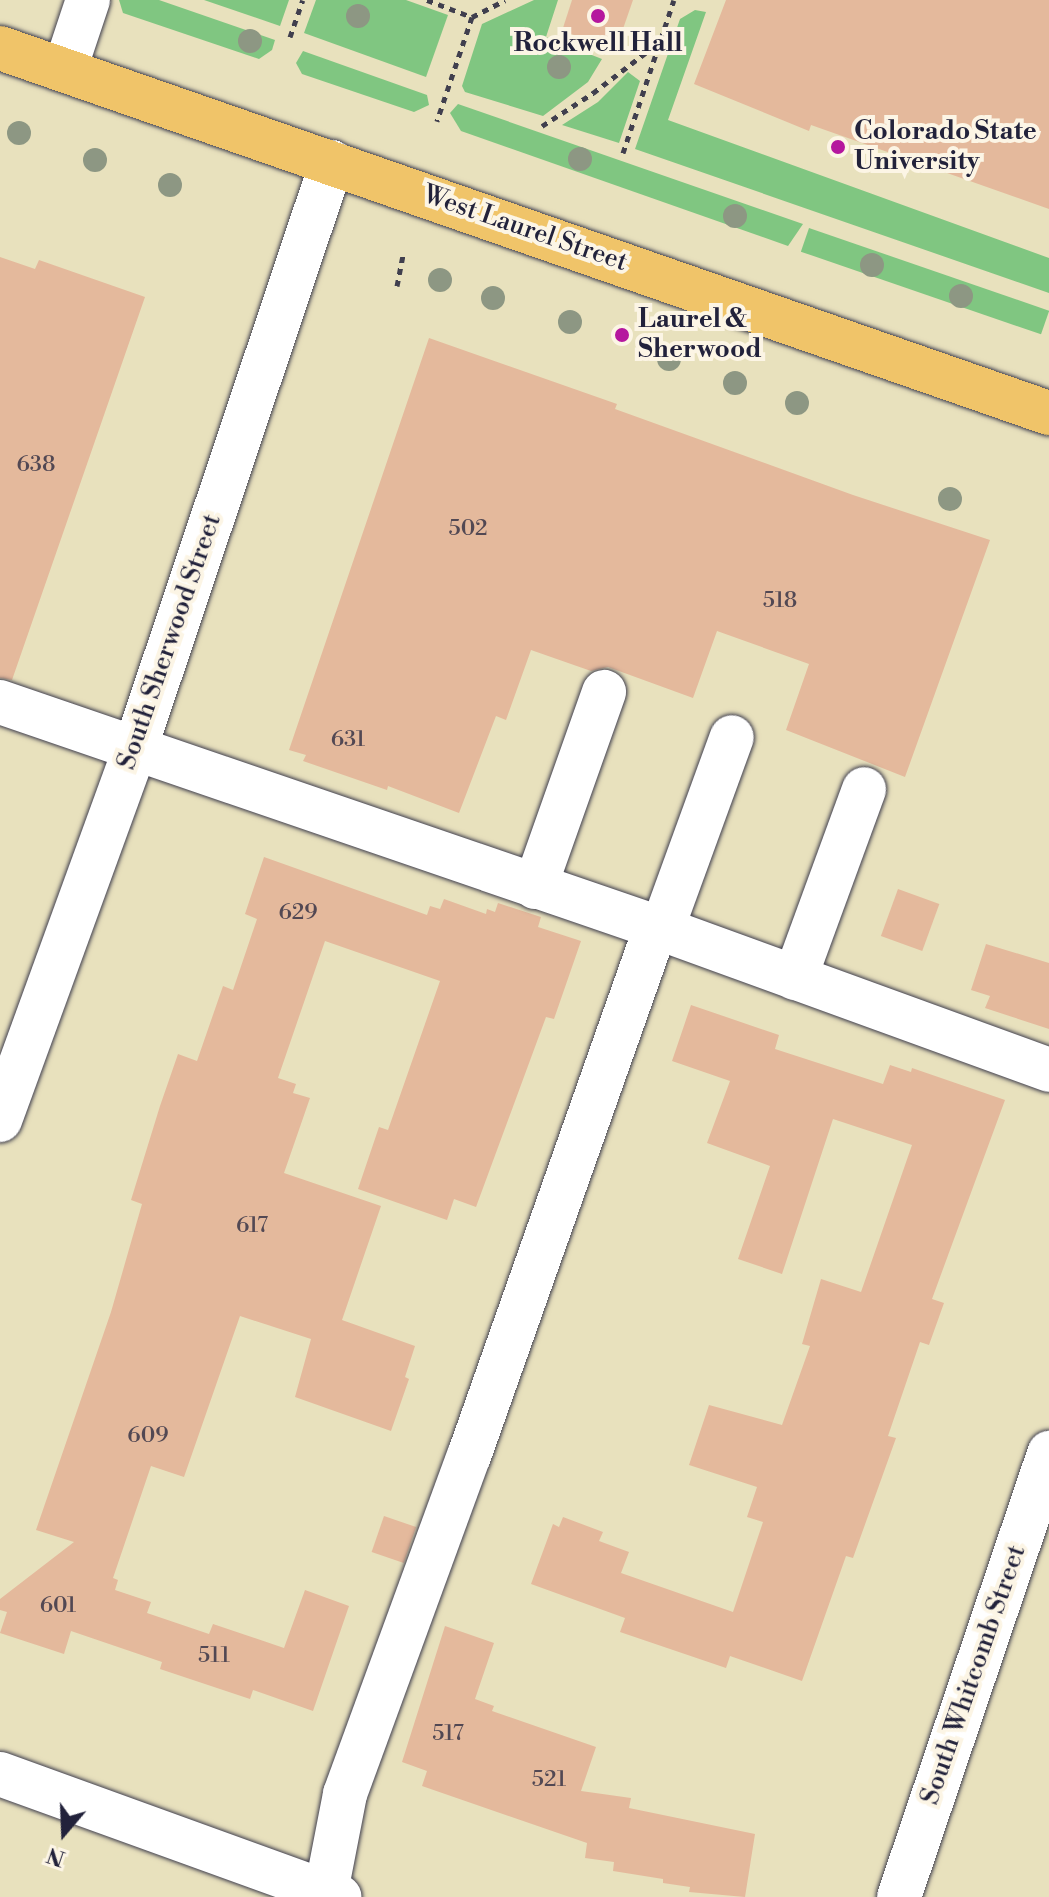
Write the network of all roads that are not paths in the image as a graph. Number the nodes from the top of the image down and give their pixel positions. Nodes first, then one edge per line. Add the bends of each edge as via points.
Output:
1 (88, 0) edge
2 (0, 48) edge
3 (65, 69) junction
4 (332, 162) junction
5 (1049, 413) edge
6 (604, 692) dead end
7 (0, 702) edge
8 (732, 737) dead end
9 (135, 749) junction
10 (864, 789) dead end
11 (535, 887) junction
12 (659, 928) junction
13 (795, 978) junction
14 (1049, 1070) edge
15 (0, 1120) edge
16 (1049, 1453) edge
17 (0, 1774) edge
18 (330, 1895) edge
19 (899, 1897) edge

1 - 3 street
2 - 3 main road, West Laurel Street
3 - 4 main road, West Laurel Street
4 - 5 main road, West Laurel Street
4 - 9 street, South Sherwood Street
6 - 11 street
7 - 9 street
8 - 12 street
9 - 11 street
9 - 15 street, South Sherwood Street
10 - 13 street
11 - 12 street
12 - 13 street
12 - 18 street via 345,1794
13 - 14 street
16 - 19 street, South Whitcomb Street
17 - 18 street

